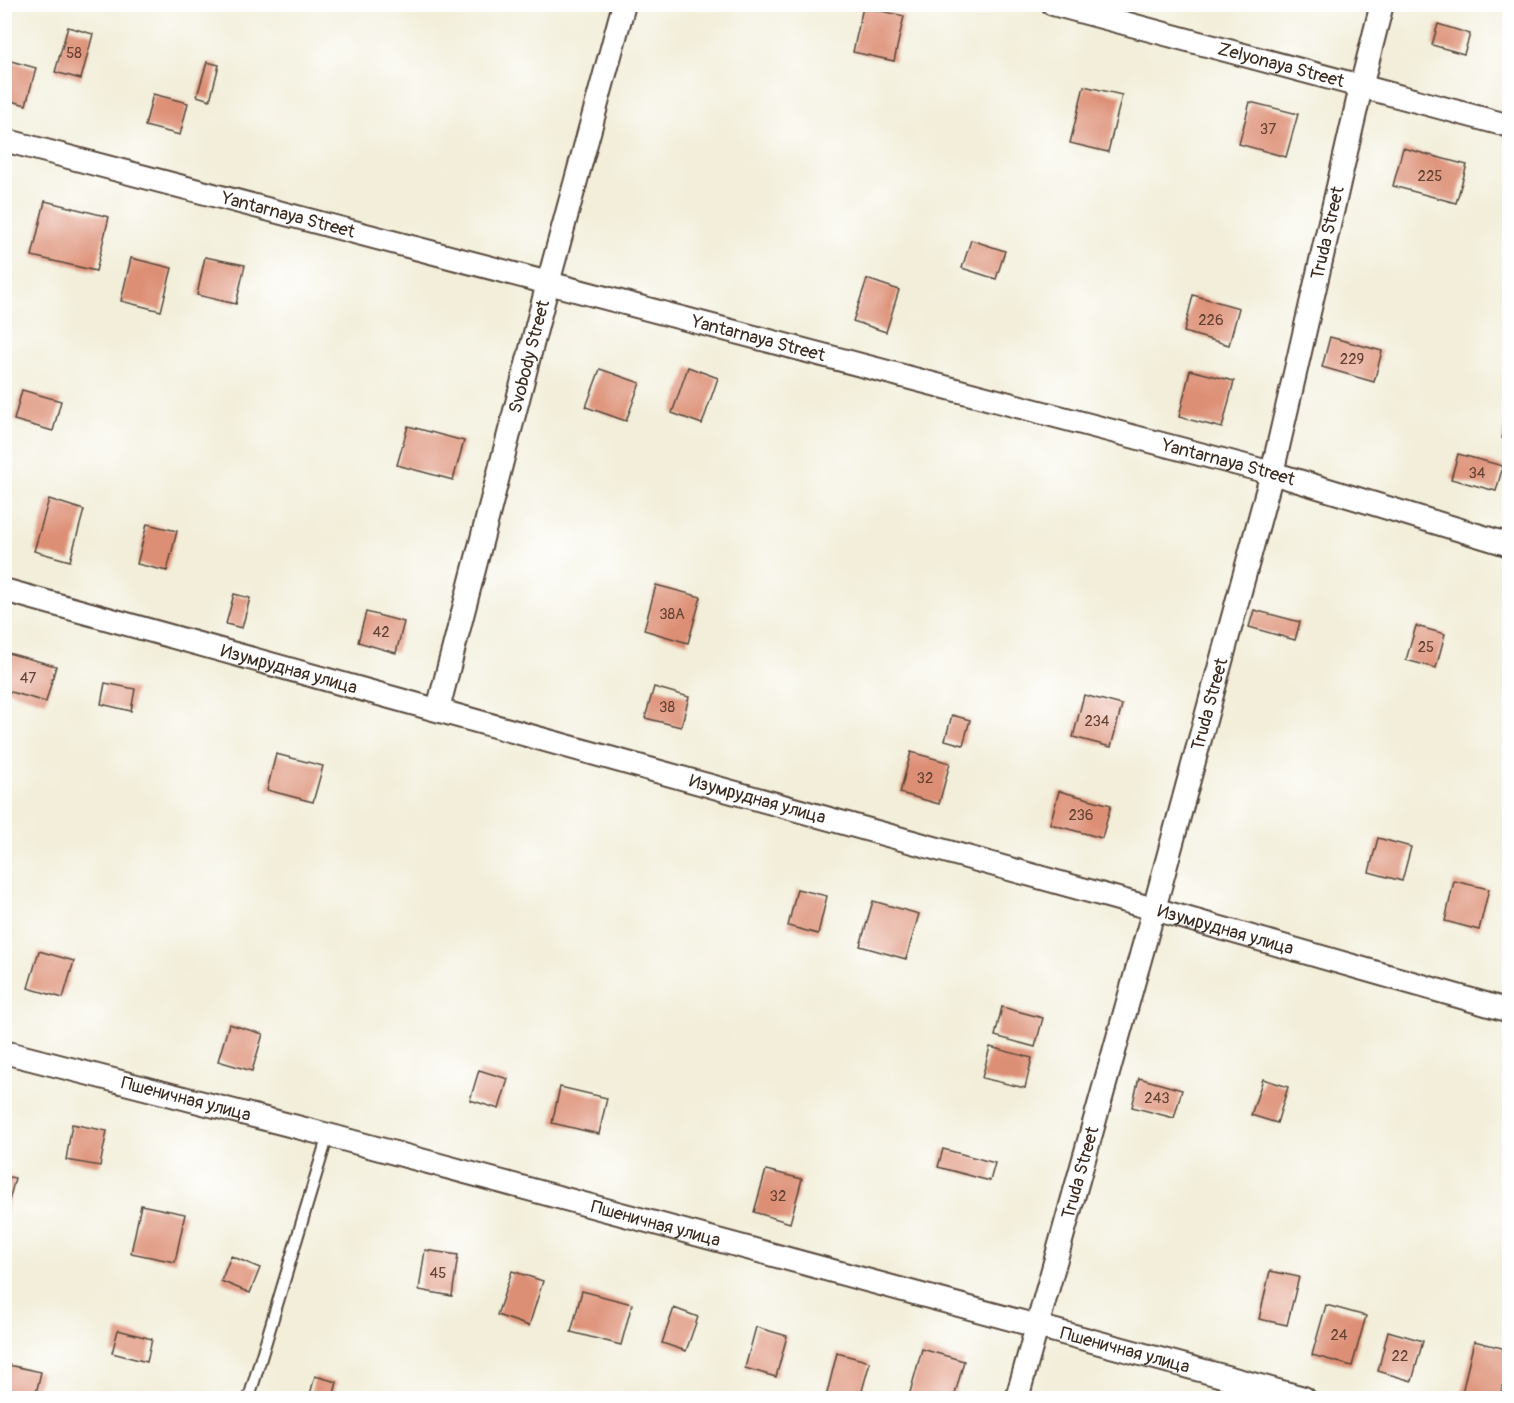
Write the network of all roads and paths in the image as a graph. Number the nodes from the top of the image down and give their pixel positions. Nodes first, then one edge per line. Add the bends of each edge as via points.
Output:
1 (624, 4) edge
2 (1053, 4) edge
3 (1382, 4) edge
4 (1361, 87) junction
5 (1509, 126) edge
6 (4, 140) edge
7 (548, 283) junction
8 (1272, 473) junction
9 (1509, 545) edge
10 (4, 590) edge
11 (438, 709) junction
12 (1154, 909) junction
13 (1509, 1011) edge
14 (4, 1052) edge
15 (327, 1136) junction
16 (1038, 1327) junction
17 (249, 1398) edge
18 (1017, 1398) edge
19 (1304, 1398) edge

1 - 7 street, Svobody Street
2 - 4 street, Zelyonaya Street
3 - 4 street, Truda Street
4 - 5 street, Zelyonaya Street
4 - 8 street, Truda Street
6 - 7 street, Yantarnaya Street
7 - 8 street, Yantarnaya Street
7 - 11 street, Svobody Street
8 - 9 street, Yantarnaya Street
8 - 12 street, Truda Street
10 - 11 street, Изумрудная улица
11 - 12 street, Изумрудная улица
12 - 13 street, Изумрудная улица
12 - 16 street, Truda Street
14 - 15 street, Пшеничная улица
15 - 16 street, Пшеничная улица
15 - 17 lane
16 - 18 street, Truda Street
16 - 19 street, Пшеничная улица

